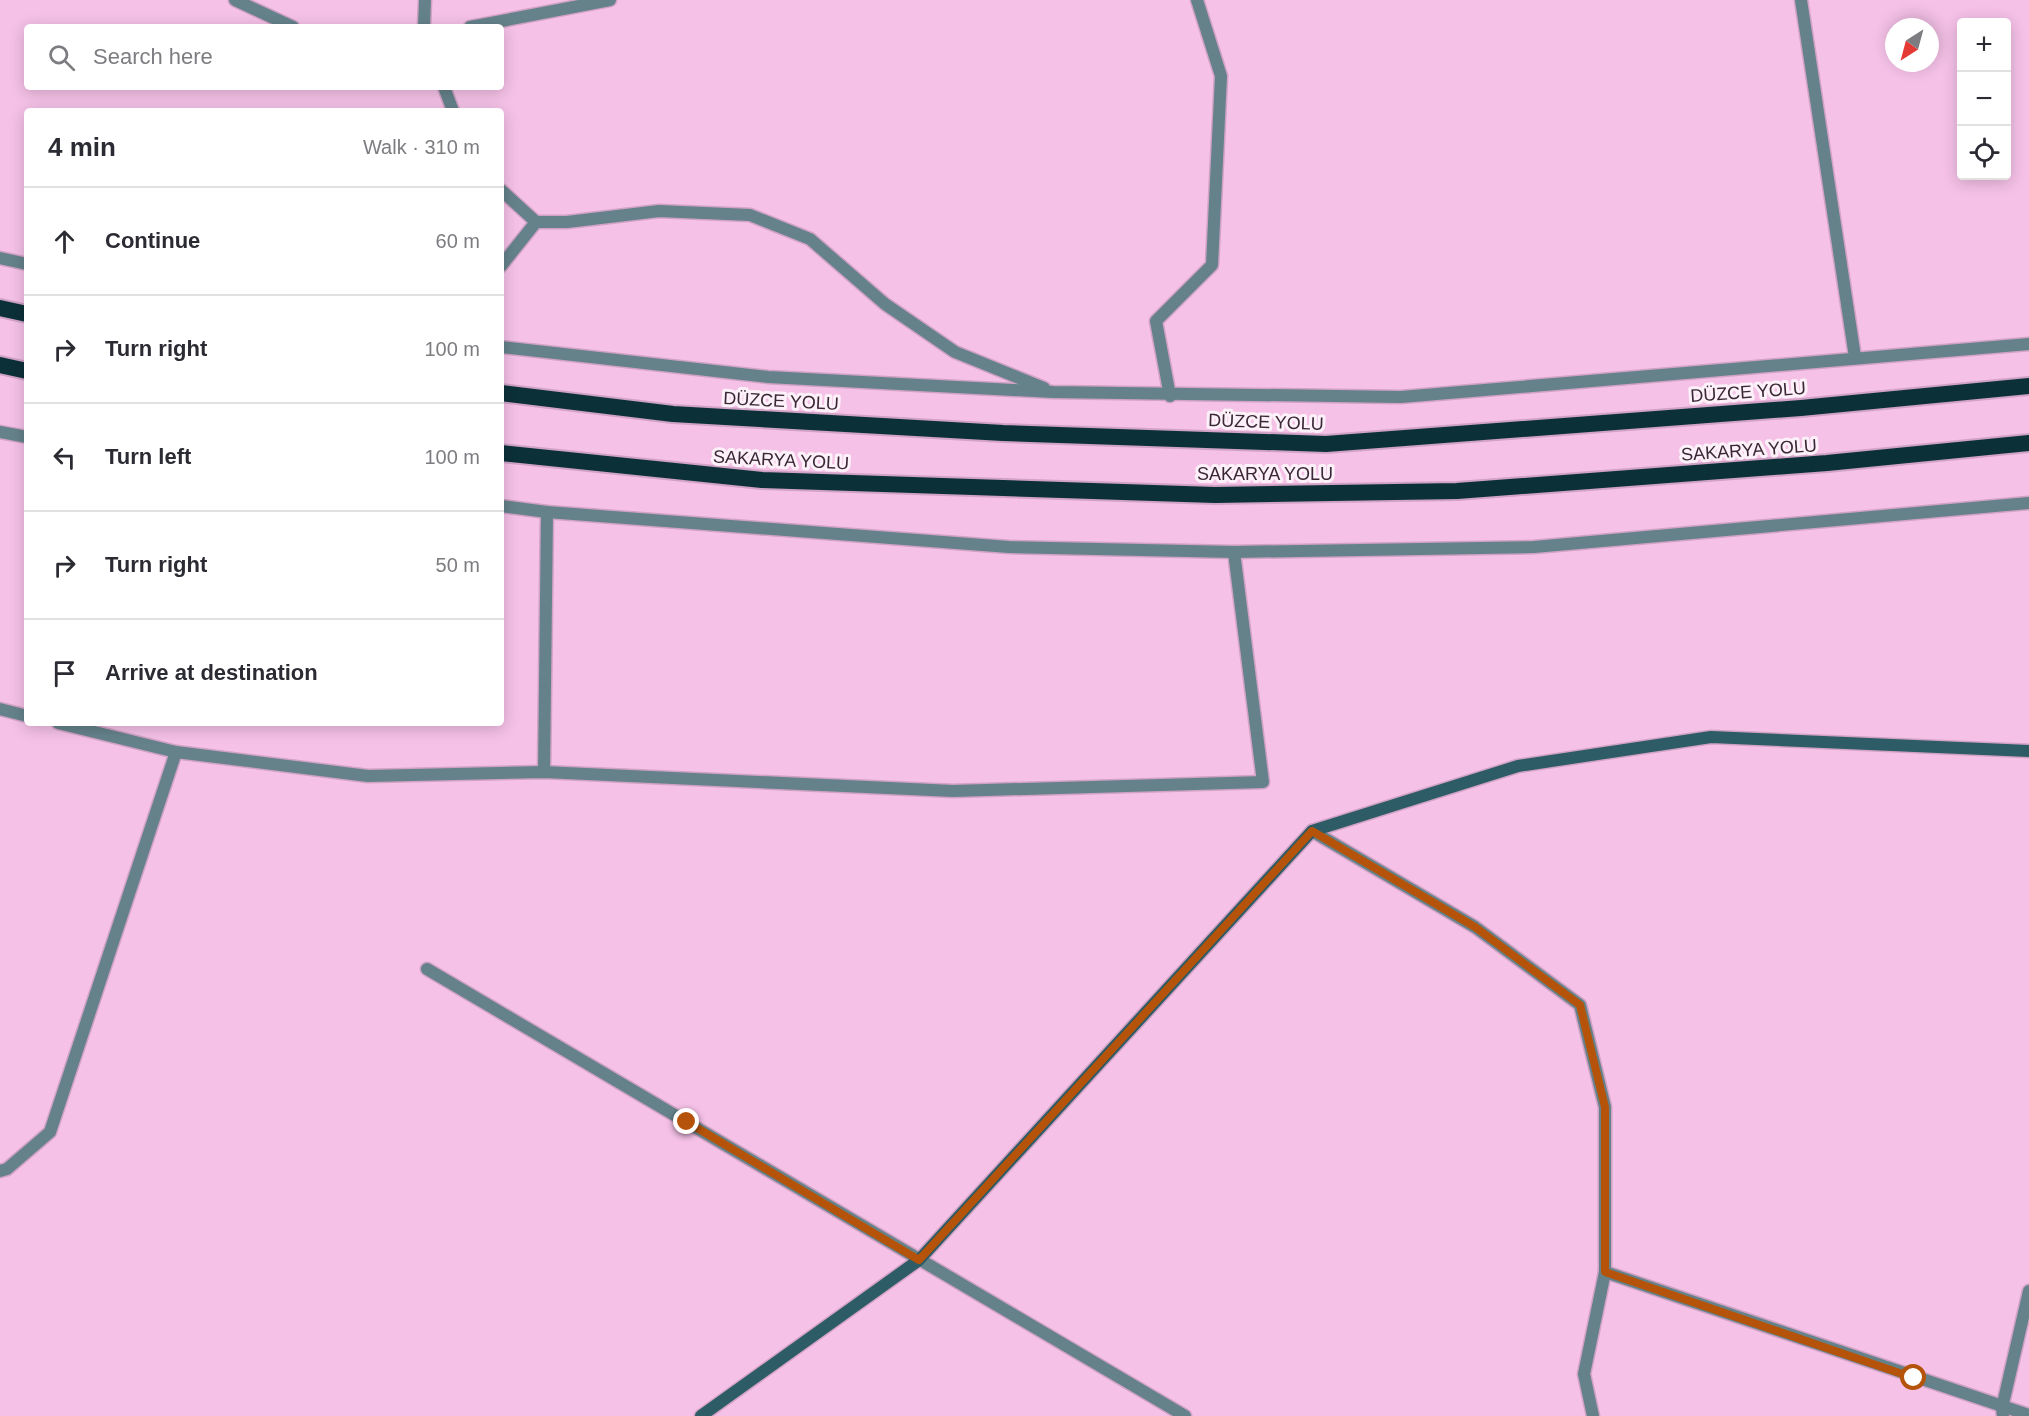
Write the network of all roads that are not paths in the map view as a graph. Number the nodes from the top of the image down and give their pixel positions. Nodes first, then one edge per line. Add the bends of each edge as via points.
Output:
1 (235, 0) edge
2 (425, 0) edge
3 (610, 0) edge
4 (1197, 0) edge
5 (1801, 0) edge
6 (287, 24) edge
7 (424, 24) edge
8 (486, 24) edge
9 (445, 90) edge
10 (452, 108) edge
11 (504, 193) edge
12 (536, 222) junction
13 (0, 258) edge
14 (504, 262) edge
15 (24, 263) edge
16 (0, 308) edge
17 (24, 313) edge
18 (2029, 344) edge
19 (504, 346) edge
20 (1854, 357) junction
21 (0, 365) edge
22 (24, 370) edge
23 (2029, 386) edge
24 (1053, 392) junction
25 (504, 393) edge
26 (1170, 396) junction
27 (0, 432) edge
28 (24, 436) edge
29 (2029, 443) edge
30 (504, 453) edge
31 (2029, 503) edge
32 (504, 506) edge
33 (547, 512) junction
34 (1234, 552) junction
35 (0, 709) edge
36 (24, 715) edge
37 (70, 726) edge
38 (2029, 751) edge
39 (176, 752) junction
40 (544, 772) junction
41 (1312, 831) junction
42 (427, 969) dead end
43 (0, 1171) edge
44 (919, 1260) junction
45 (1605, 1272) junction
46 (2029, 1291) edge
47 (2003, 1412) edge
48 (2029, 1415) edge
49 (701, 1416) edge
50 (1185, 1416) edge
51 (1593, 1416) edge

1 - 6 street
2 - 7 street
3 - 8 street
4 - 26 street via 1221,76 1212,265 1156,321
5 - 20 street
9 - 10 street
11 - 12 street
12 - 14 street
12 - 24 street via 659,211 750,215 810,238 885,304 955,352
13 - 15 street
16 - 17 highway
18 - 20 street
19 - 24 street via 768,377
20 - 26 street via 1401,397
21 - 22 highway
23 - 25 highway, DÜZCE YOLU via 1801,408 1326,444 1003,433 685,415
24 - 26 street
27 - 28 street
29 - 30 highway, SAKARYA YOLU via 1457,492 1215,495 762,480
31 - 34 street via 1534,547
32 - 33 street
33 - 34 street via 1009,547
33 - 40 street
34 - 40 street via 1263,782 953,791
35 - 36 street
37 - 39 street
38 - 41 main road via 1711,737 1518,766
39 - 40 street via 368,776
39 - 43 street via 50,1132
41 - 44 main road
41 - 45 street via 1475,927 1580,1005 1605,1107
42 - 44 street
44 - 49 main road
44 - 50 street
45 - 47 street
45 - 51 street via 1584,1374
46 - 47 street
47 - 48 street

